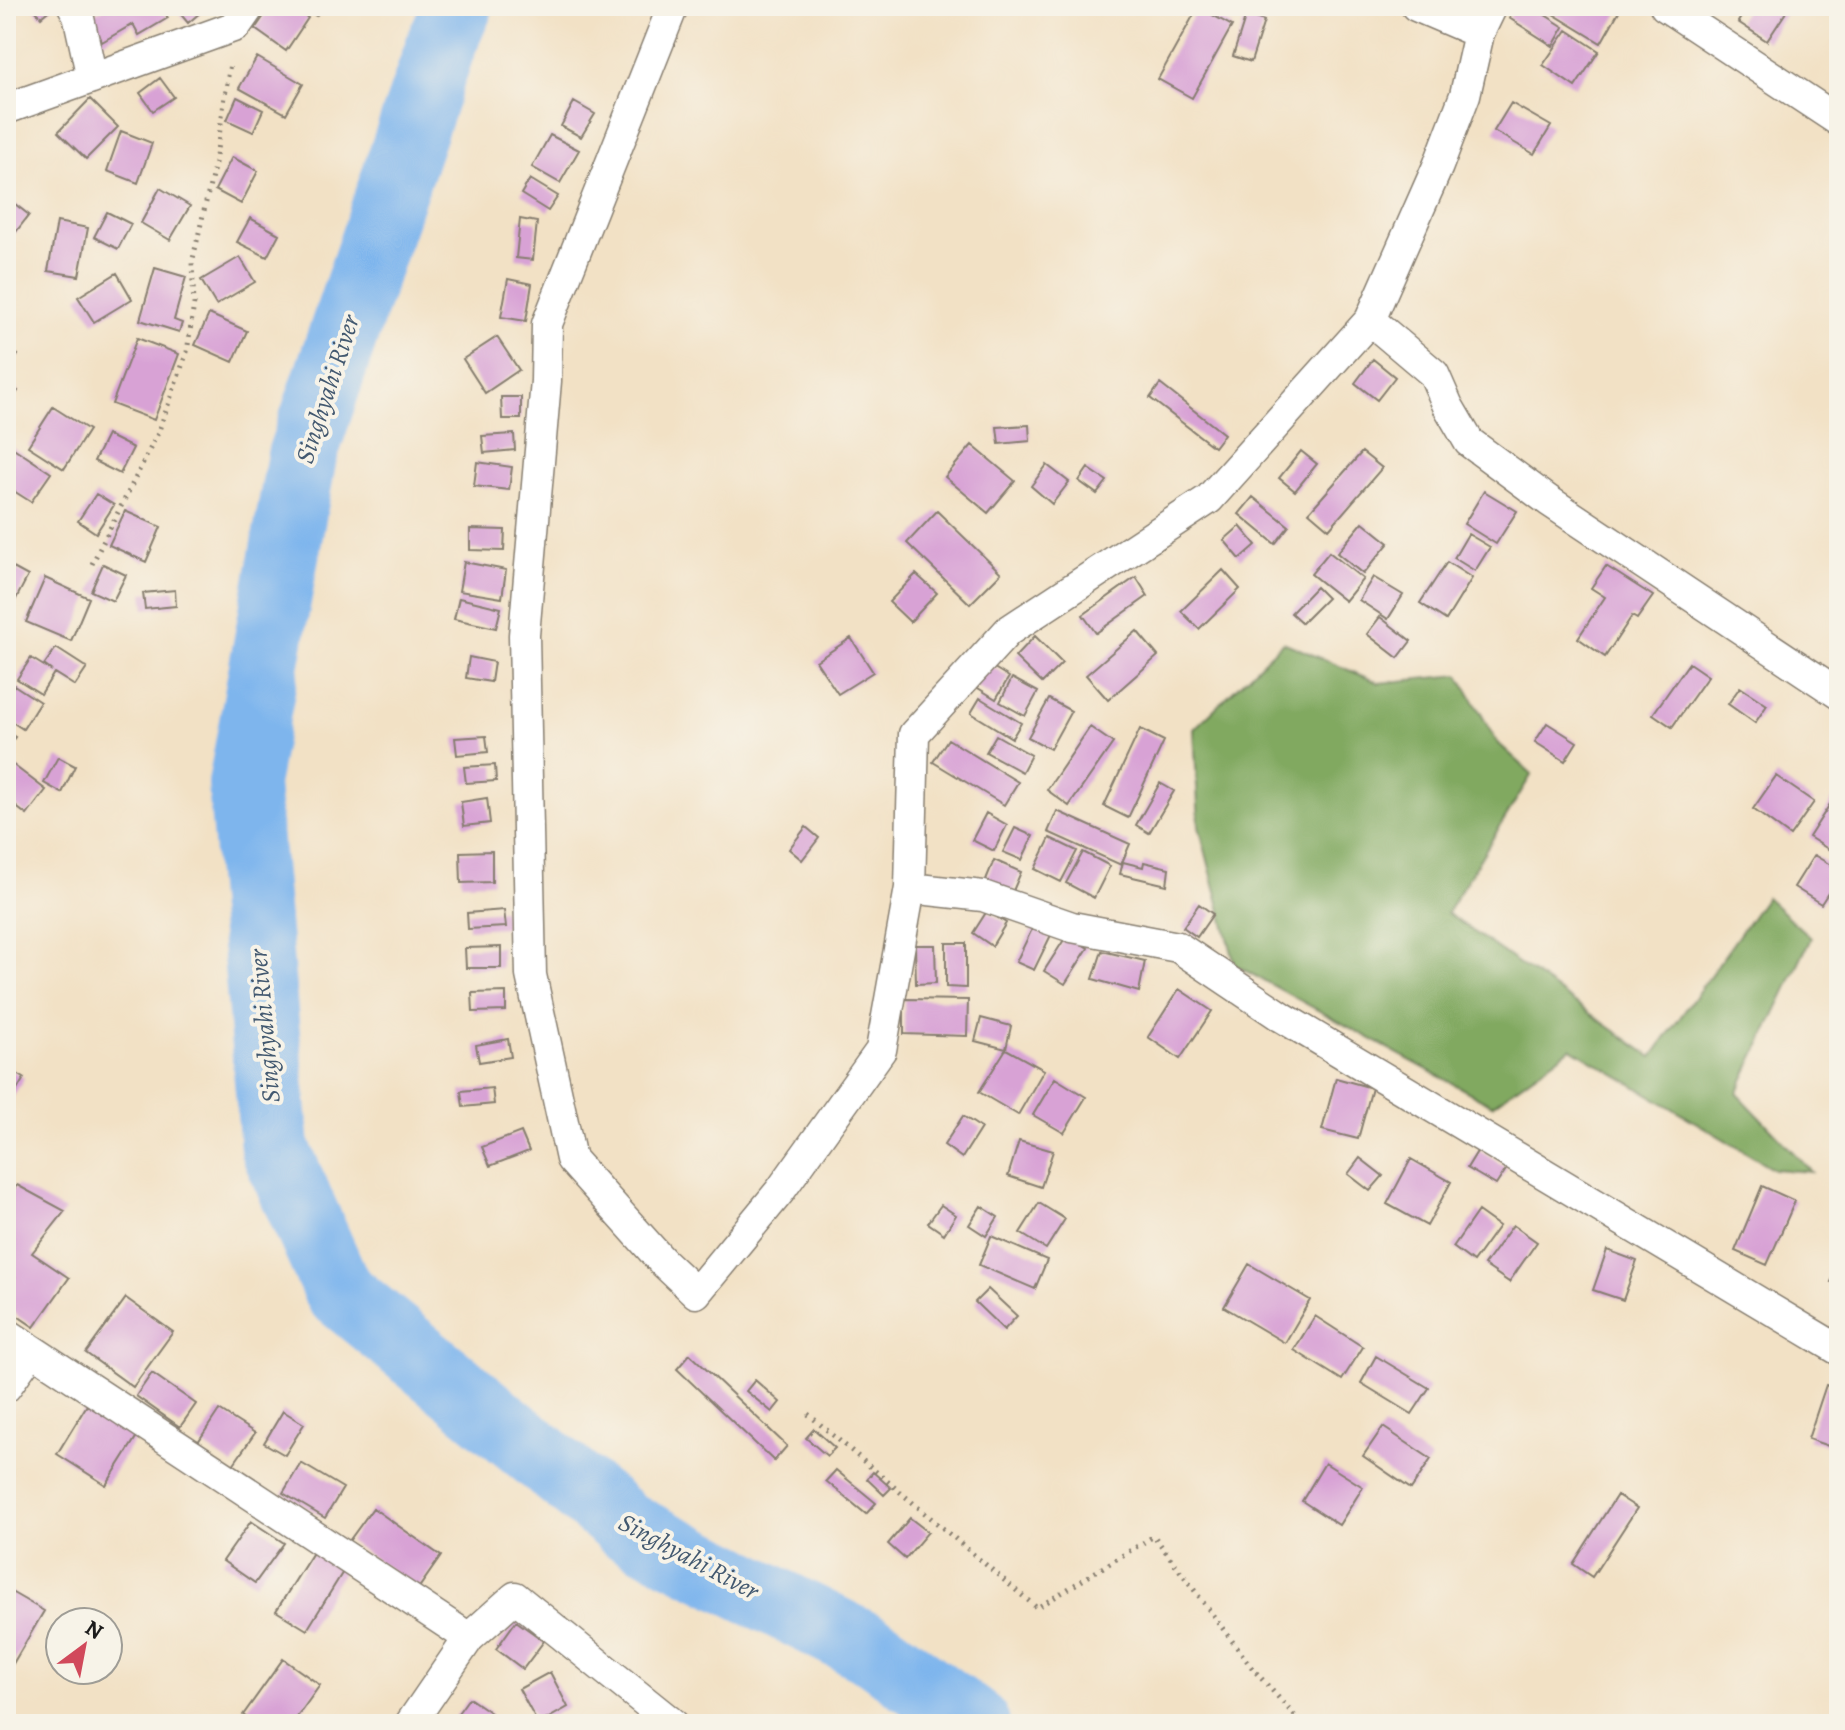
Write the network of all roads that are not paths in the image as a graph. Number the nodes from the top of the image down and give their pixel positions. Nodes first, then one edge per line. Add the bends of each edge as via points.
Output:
1 (73, 6) edge
2 (673, 6) edge
3 (1416, 6) edge
4 (1492, 6) edge
5 (1665, 6) edge
6 (243, 16) edge
7 (1479, 33) junction
8 (92, 78) junction
9 (6, 109) edge
10 (1839, 121) edge
11 (1370, 320) junction
12 (1839, 694) edge
13 (910, 888) junction
14 (6, 1333) edge
15 (1839, 1350) edge
16 (31, 1352) junction
17 (6, 1387) edge
18 (469, 1638) junction
19 (410, 1724) edge
20 (673, 1724) edge

1 - 8 street
2 - 13 street via 547,324 524,635 525,757 531,975 571,1159 696,1293 780,1191 881,1050
3 - 7 street
4 - 7 street
5 - 10 street
6 - 8 street
7 - 11 street via 1465,95
8 - 9 street
11 - 12 street via 1434,374 1469,442
11 - 13 street via 1209,499 1008,631 914,734
13 - 15 street via 983,896 1072,927 1178,947 1282,1017
14 - 16 street
16 - 17 street
16 - 18 street
18 - 19 street
18 - 20 street via 515,1597

